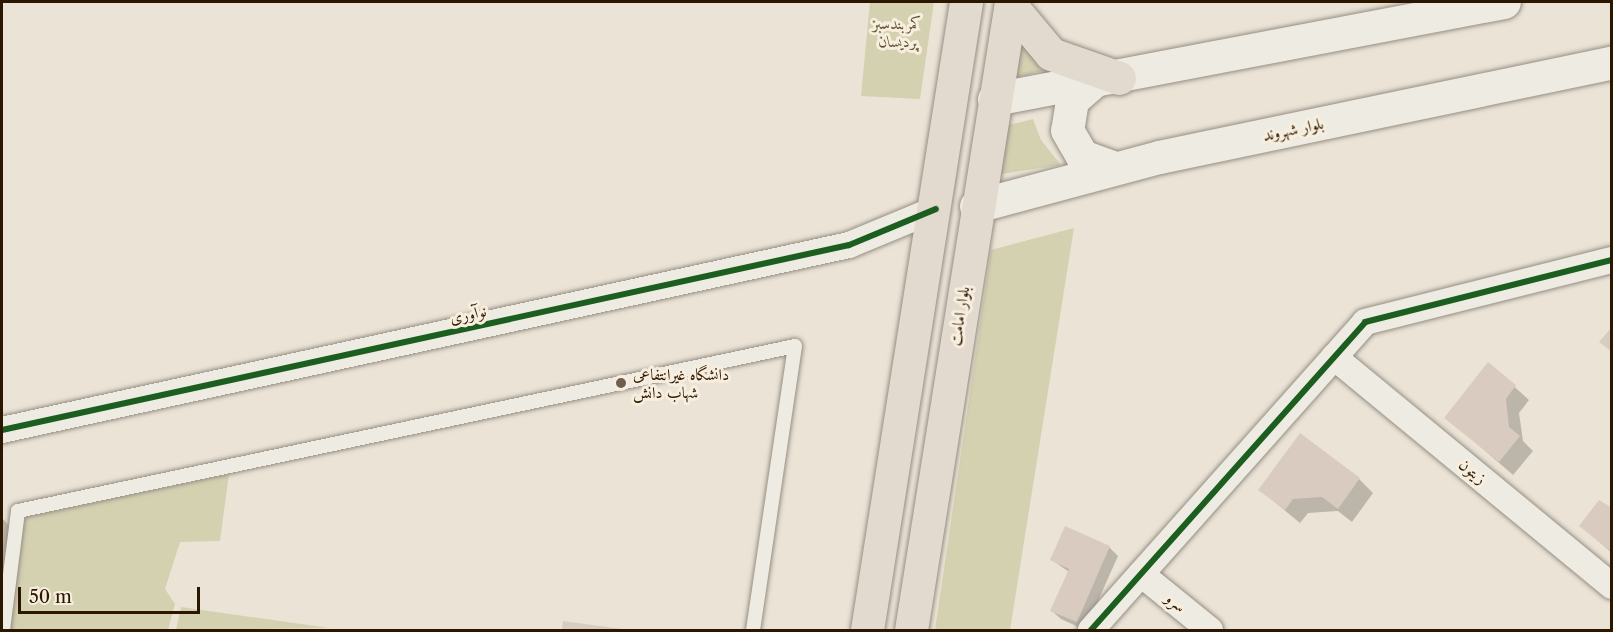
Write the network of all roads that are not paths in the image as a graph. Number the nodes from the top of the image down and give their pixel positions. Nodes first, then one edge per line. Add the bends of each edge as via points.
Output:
1 (966, 2) edge
2 (1504, 2) edge
3 (1011, 4) edge
4 (1611, 62) edge
5 (1107, 79) junction
6 (994, 99) junction
7 (953, 101) junction
8 (1115, 168) junction
9 (976, 206) junction
10 (936, 209) junction
11 (1611, 260) edge
12 (1334, 357) junction
13 (2, 430) edge
14 (1141, 574) junction
15 (1611, 586) edge
16 (3, 630) edge
17 (753, 630) edge
18 (867, 630) edge
19 (911, 630) edge
20 (1091, 630) edge
21 (1210, 630) edge

1 - 7 main road
2 - 5 main road
3 - 5 main road via 1051,54
3 - 6 main road, بلوار امامت
4 - 8 main road, بلوار شهروند
5 - 6 main road
5 - 8 main road via 1072,100 1067,130 1082,156
6 - 7 main road
6 - 9 main road, بلوار امامت
7 - 10 main road
8 - 9 main road, بلوار شهروند
9 - 10 main road
9 - 19 main road, بلوار امامت
10 - 13 street, نوآوری via 849,244
10 - 18 main road
11 - 12 street via 1365,322
12 - 14 street
12 - 15 street, زیتون
14 - 20 street
14 - 21 street, سرو
16 - 17 lane via 18,511 795,346

